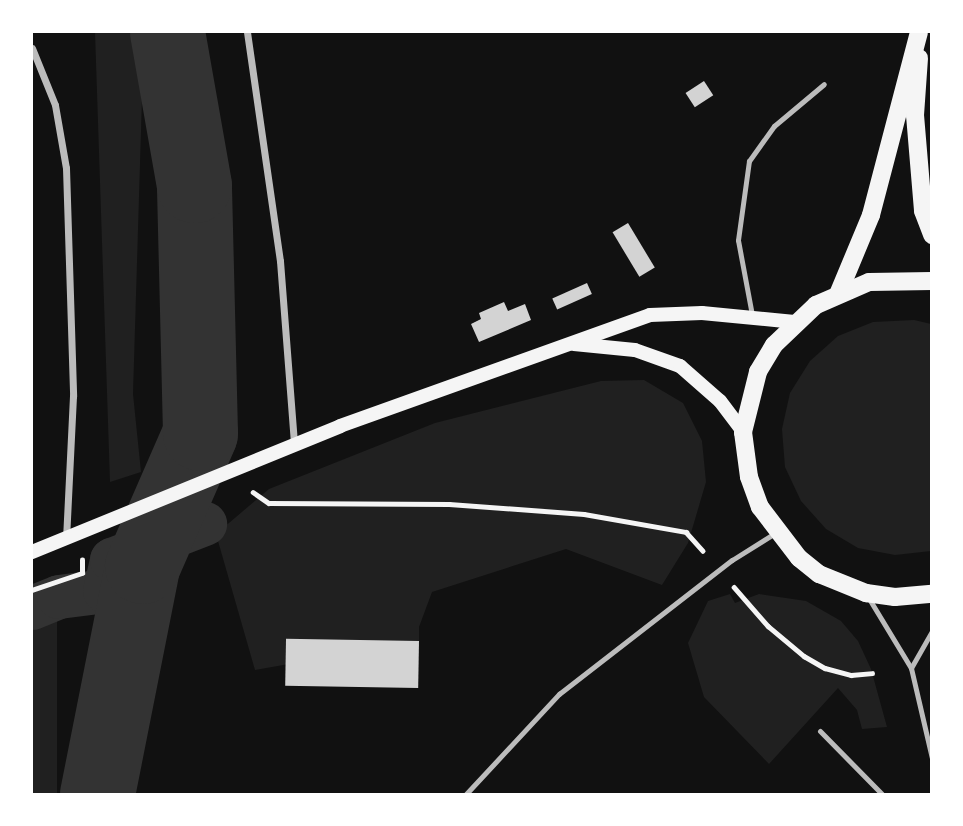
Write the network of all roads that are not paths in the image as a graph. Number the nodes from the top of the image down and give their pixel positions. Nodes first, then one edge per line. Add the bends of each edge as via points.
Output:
1 (247, 32) edge
2 (920, 32) edge
3 (32, 48) edge
4 (824, 84) dead end
5 (932, 235) edge
6 (932, 281) edge
7 (839, 292) junction
8 (752, 318) junction
9 (795, 322) junction
10 (572, 344) junction
11 (743, 432) junction
12 (294, 444) junction
13 (775, 533) junction
14 (66, 538) junction
15 (32, 552) edge
16 (866, 593) junction
17 (932, 594) edge
18 (932, 631) edge
19 (911, 668) junction
20 (820, 731) dead end
21 (932, 758) edge
22 (466, 794) edge
23 (882, 794) edge

1 - 12 street via 281,261
2 - 5 main road via 915,115 923,211
2 - 7 main road via 871,215
3 - 14 street via 55,105 66,168 73,396
4 - 8 lane via 774,126 749,161 738,240
6 - 7 main road via 869,282
7 - 9 main road
8 - 9 main road
8 - 10 main road via 702,313 650,315
9 - 11 main road via 758,372
10 - 11 main road via 635,350 680,366 720,401
10 - 12 main road
11 - 13 main road via 749,477
12 - 14 main road
13 - 16 main road via 819,573
13 - 22 lane via 732,560 559,694
14 - 15 main road
16 - 17 main road via 895,597
16 - 19 lane
18 - 19 lane
19 - 21 lane
20 - 23 lane

